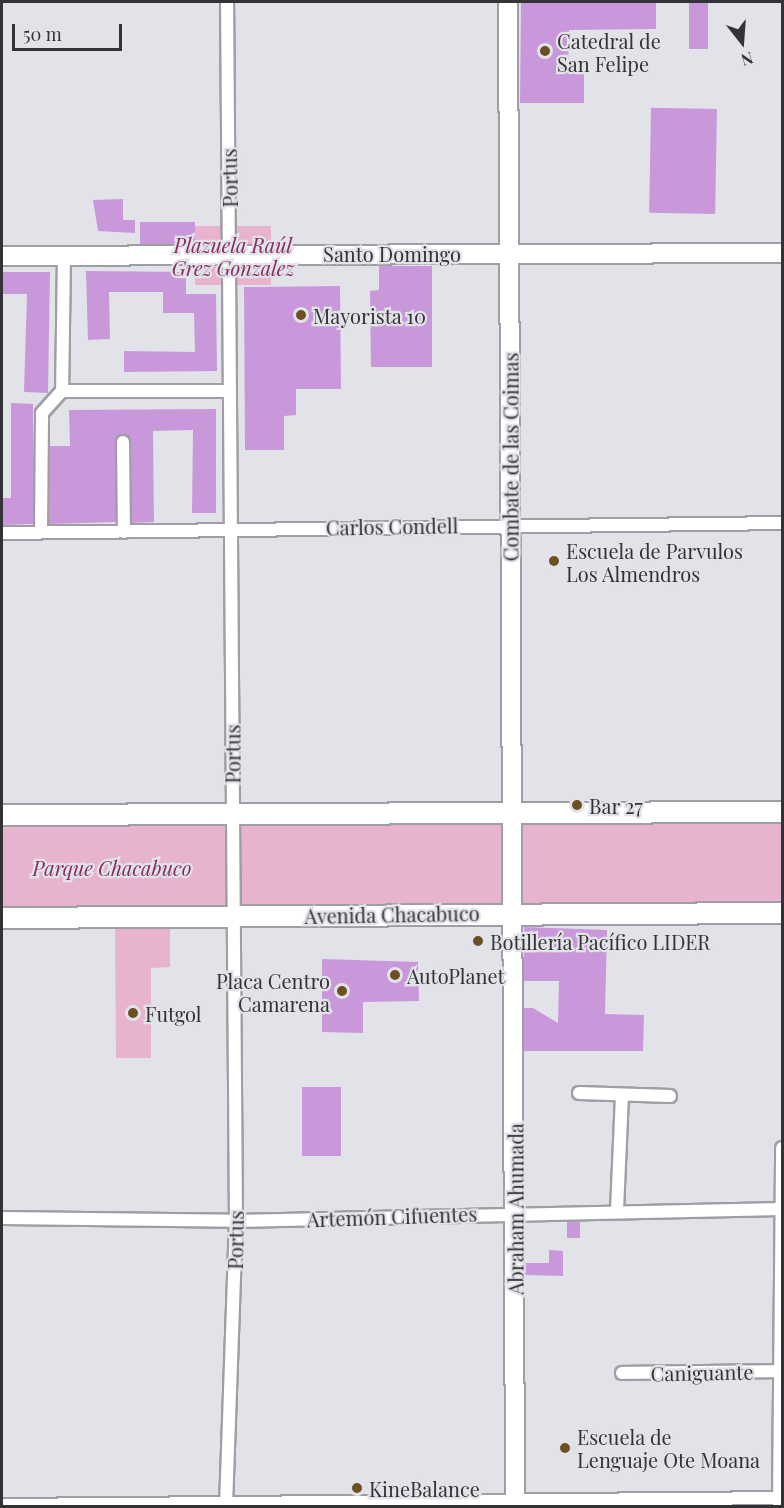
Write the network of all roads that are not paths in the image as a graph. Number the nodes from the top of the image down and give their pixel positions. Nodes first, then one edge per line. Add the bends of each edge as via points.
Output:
1 (227, 2) edge
2 (508, 2) edge
3 (510, 252) junction
4 (783, 253) edge
5 (64, 255) junction
6 (230, 255) junction
7 (2, 256) edge
8 (62, 391) junction
9 (230, 391) junction
10 (123, 442) dead end
11 (509, 523) junction
12 (783, 523) edge
13 (231, 529) junction
14 (42, 532) junction
15 (124, 532) junction
16 (2, 533) edge
17 (783, 812) edge
18 (513, 813) junction
19 (232, 814) junction
20 (2, 815) edge
21 (511, 912) junction
22 (783, 913) edge
23 (233, 917) junction
24 (2, 918) edge
25 (579, 1093) dead end
26 (622, 1095) junction
27 (670, 1096) dead end
28 (783, 1148) edge
29 (782, 1209) edge
30 (617, 1210) junction
31 (516, 1212) junction
32 (2, 1218) edge
33 (236, 1221) junction
34 (781, 1371) edge
35 (622, 1373) dead end
36 (780, 1501) edge
37 (515, 1503) edge
38 (2, 1504) edge
39 (226, 1506) edge

1 - 6 street, Portus
2 - 3 street, Combate de las Coimas
3 - 4 street, Santo Domingo
3 - 6 street, Santo Domingo
3 - 11 street, Combate de las Coimas
5 - 6 street, Santo Domingo
5 - 7 street, Santo Domingo
5 - 8 street
6 - 9 street, Portus
8 - 9 street
8 - 14 street via 42,413
9 - 13 street, Portus
10 - 15 street
11 - 12 street, Carlos Condell
11 - 13 street, Carlos Condell
11 - 18 street, Combate de las Coimas
13 - 15 street, Carlos Condell
13 - 19 street, Portus
14 - 15 street, Carlos Condell
14 - 16 street, Carlos Condell
17 - 18 main road
18 - 19 main road
18 - 21 street, Combate de las Coimas
19 - 20 main road
19 - 23 street, Portus
21 - 22 main road, Avenida Chacabuco
21 - 23 main road, Avenida Chacabuco
21 - 31 street, Abraham Ahumada
23 - 24 main road, Avenida Chacabuco
23 - 33 street, Portus
25 - 26 street
26 - 27 street
26 - 30 street
28 - 29 street
29 - 30 street, Artemón Cifuentes
29 - 34 street
30 - 31 street, Artemón Cifuentes
31 - 33 street, Artemón Cifuentes
31 - 37 street, Abraham Ahumada
32 - 33 street, Artemón Cifuentes
33 - 39 street, Portus
34 - 35 street, Caniguante
34 - 36 street
36 - 37 street
37 - 39 street
38 - 39 street

